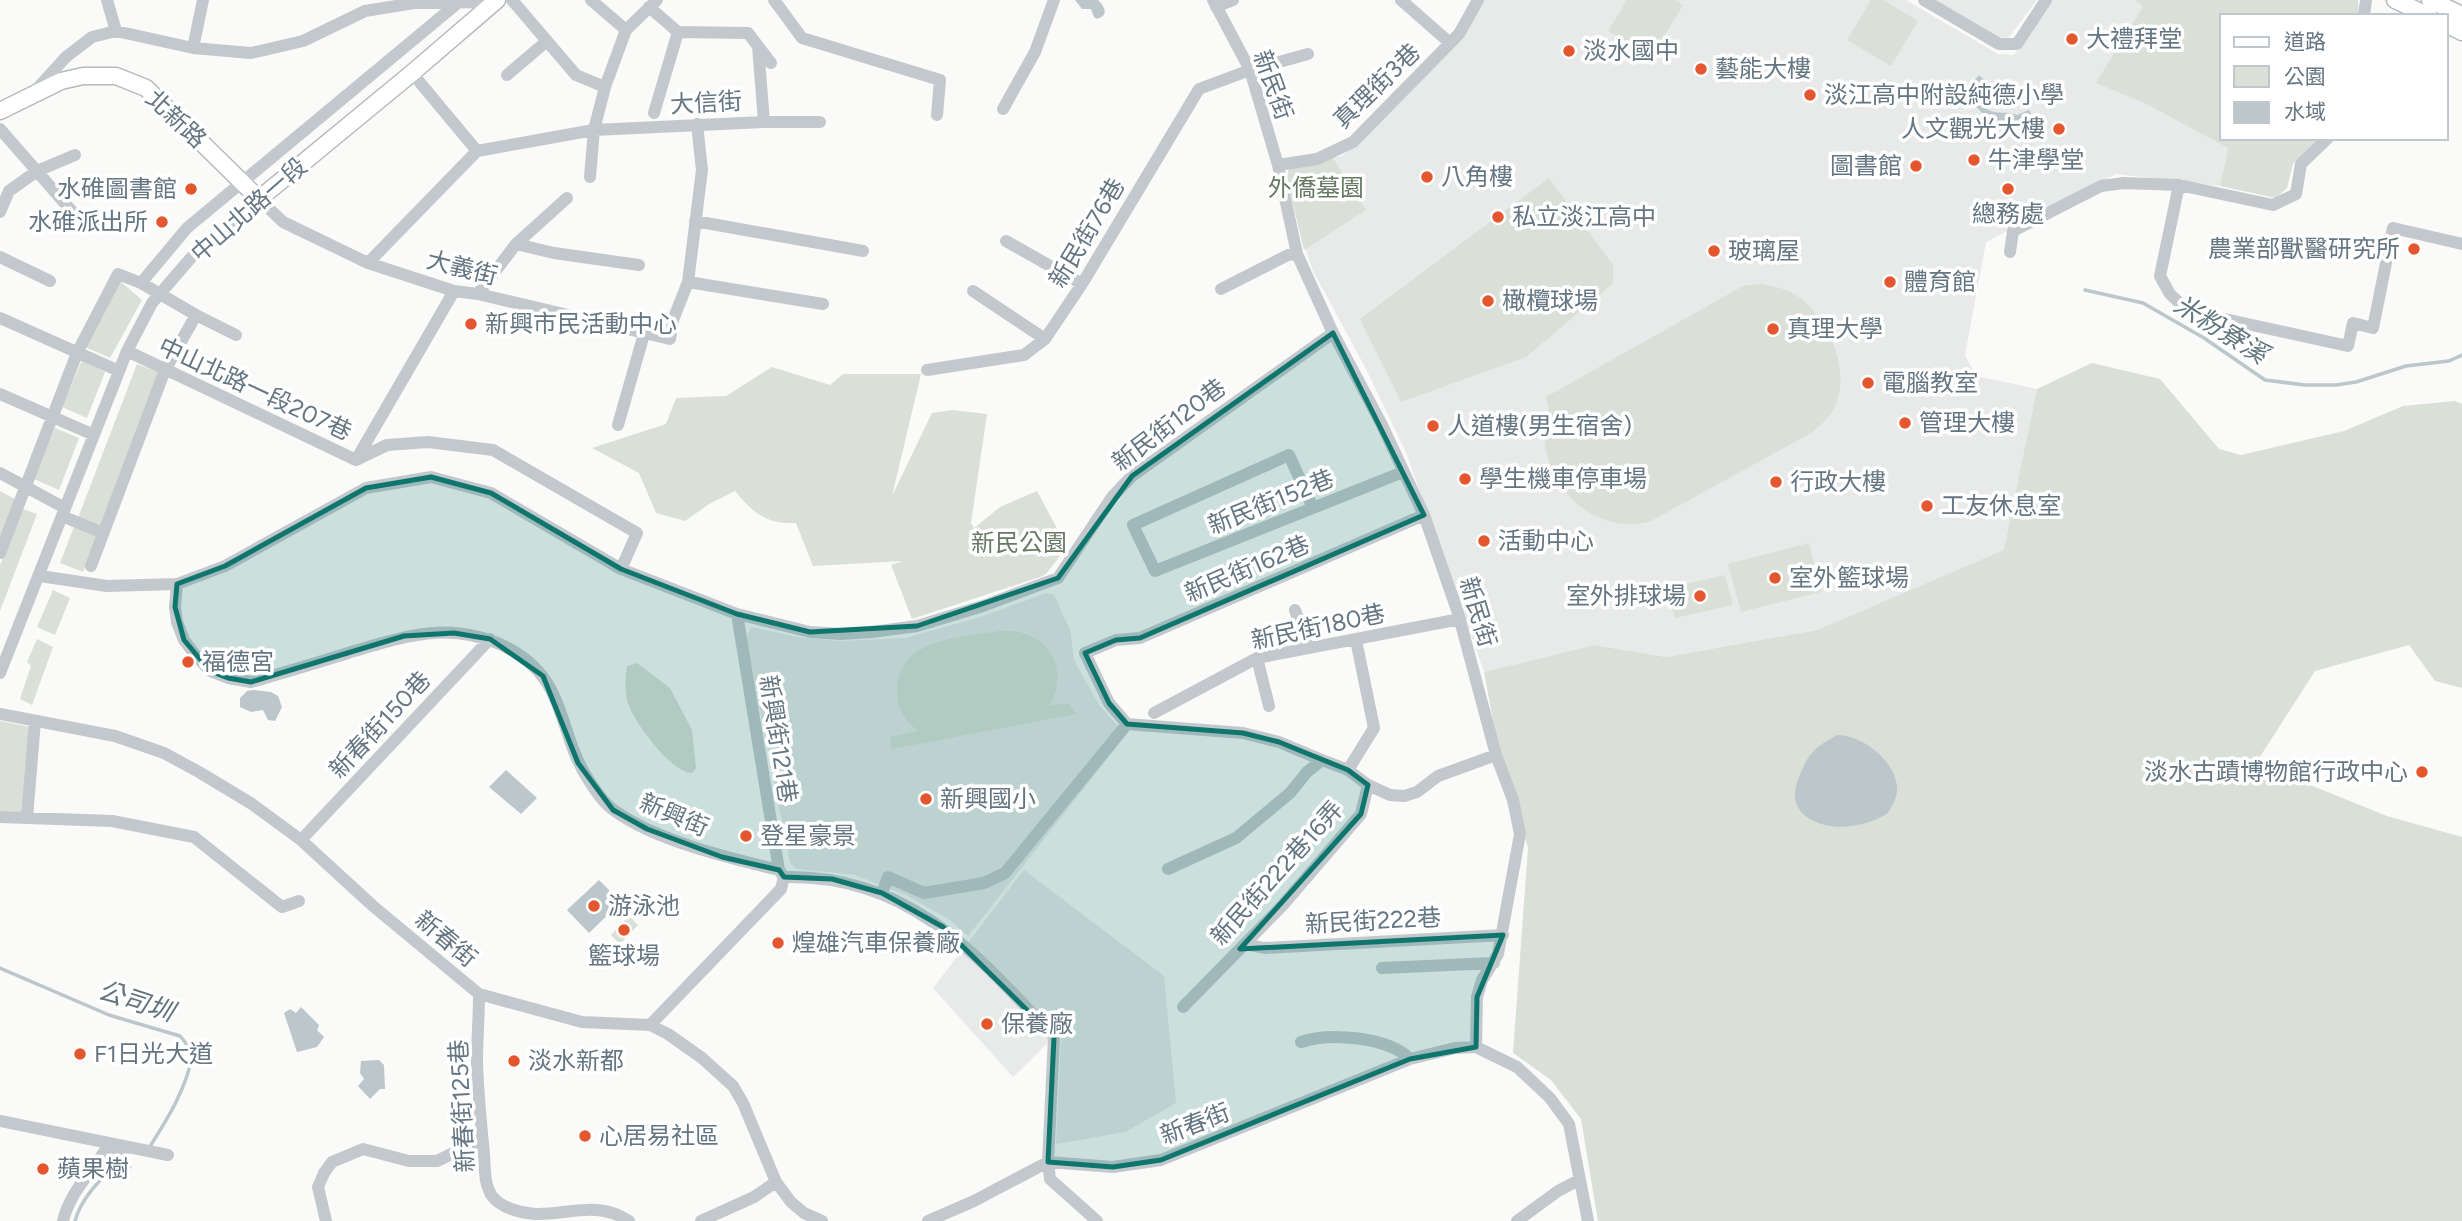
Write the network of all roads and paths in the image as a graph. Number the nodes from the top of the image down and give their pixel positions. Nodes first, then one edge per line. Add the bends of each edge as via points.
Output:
1 (107, 0) edge
2 (204, 0) edge
3 (512, 0) edge
4 (591, 0) edge
5 (774, 0) edge
6 (1054, 0) edge
7 (1233, 0) edge
8 (1401, 0) edge
9 (1478, 0) edge
10 (1924, 0) edge
11 (2046, 0) edge
12 (2395, 0) edge
13 (2430, 0) edge
14 (495, 1) edge
15 (460, 2) edge
16 (653, 3) edge
17 (1215, 3) edge
18 (361, 6) edge
19 (2425, 14) edge
20 (2462, 15) edge
21 (626, 30) junction
22 (116, 31) junction
23 (678, 32) junction
24 (547, 41) junction
25 (1450, 43) junction
26 (758, 46) junction
27 (193, 48) junction
28 (1308, 54) dead end
29 (771, 63) dead end
30 (1250, 70) junction
31 (412, 73) junction
32 (507, 75) dead end
33 (605, 87) junction
34 (29, 98) junction
35 (1003, 109) dead end
36 (0, 111) edge
37 (654, 113) dead end
38 (937, 115) dead end
39 (764, 122) junction
40 (820, 122) dead end
41 (697, 124) junction
42 (0, 129) edge
43 (594, 130) junction
44 (2326, 140) edge
45 (477, 151) junction
46 (75, 155) dead end
47 (1278, 165) junction
48 (37, 171) junction
49 (590, 177) dead end
50 (243, 182) junction
51 (2179, 186) junction
52 (567, 198) dead end
53 (259, 199) junction
54 (0, 212) edge
55 (695, 221) junction
56 (83, 224) dead end
57 (1006, 241) dead end
58 (516, 244) junction
59 (2462, 244) edge
60 (863, 251) dead end
61 (2010, 252) dead end
62 (1297, 254) junction
63 (0, 257) edge
64 (368, 262) junction
65 (639, 265) dead end
66 (50, 281) dead end
67 (688, 282) junction
68 (141, 283) junction
69 (1082, 285) junction
70 (1221, 289) dead end
71 (454, 291) junction
72 (972, 291) dead end
73 (161, 293) junction
74 (478, 294) junction
75 (822, 304) dead end
76 (196, 315) junction
77 (0, 318) edge
78 (1333, 333) junction
79 (644, 334) junction
80 (236, 335) dead end
81 (1045, 339) junction
82 (127, 351) junction
83 (77, 352) junction
84 (119, 370) junction
85 (165, 370) junction
86 (928, 370) dead end
87 (0, 394) edge
88 (52, 418) junction
89 (618, 425) dead end
90 (94, 435) junction
91 (356, 460) junction
92 (1403, 472) junction
93 (0, 473) edge
94 (26, 487) junction
95 (1312, 508) junction
96 (64, 512) junction
97 (1424, 515) junction
98 (103, 533) junction
99 (0, 553) edge
100 (91, 566) dead end
101 (621, 569) junction
102 (40, 576) junction
103 (177, 584) junction
104 (1295, 610) dead end
105 (737, 614) junction
106 (1460, 619) junction
107 (490, 639) junction
108 (1356, 640) junction
109 (6, 644) edge
110 (1308, 648) junction
111 (1257, 658) junction
112 (0, 673) edge
113 (1269, 706) dead end
114 (1154, 713) dead end
115 (0, 714) edge
116 (35, 721) junction
117 (1127, 724) junction
118 (1496, 755) junction
119 (1322, 760) junction
120 (1348, 770) junction
121 (1368, 785) junction
122 (0, 817) edge
123 (27, 818) junction
124 (301, 841) junction
125 (1168, 869) dead end
126 (781, 873) junction
127 (882, 893) junction
128 (299, 901) dead end
129 (1503, 935) junction
130 (1245, 944) junction
131 (1494, 963) junction
132 (1382, 968) dead end
133 (479, 994) junction
134 (1183, 1007) dead end
135 (650, 1025) junction
136 (1301, 1042) dead end
137 (1476, 1047) junction
138 (1410, 1059) junction
139 (0, 1121) edge
140 (482, 1139) junction
141 (132, 1147) junction
142 (167, 1155) dead end
143 (1048, 1163) junction
144 (1579, 1180) junction
145 (776, 1182) junction
146 (937, 1219) edge
147 (63, 1221) edge
148 (326, 1221) edge
149 (629, 1221) edge
150 (701, 1221) edge
151 (822, 1221) edge
152 (1097, 1221) edge
153 (1517, 1221) edge
154 (1588, 1221) edge

1 - 22 street
2 - 27 street
3 - 24 street
4 - 21 street
5 - 38 street via 802,38 940,80
6 - 35 street via 1035,52
7 - 17 street
8 - 25 street
9 - 25 street, 真理街3巷
10 - 11 street via 1998,44 2017,44
12 - 19 main road
13 - 20 main road
14 - 15 street
14 - 31 main road, 中山北路一段
15 - 18 street
15 - 50 street
16 - 21 street
16 - 23 street
17 - 30 street, 新民街
18 - 27 street via 303,41 251,53
21 - 33 street
22 - 27 street
22 - 34 street via 92,37 66,57
23 - 26 street via 748,33
23 - 37 street
24 - 32 street
24 - 33 street via 576,75
25 - 47 street, 真理街3巷 via 1353,142 1317,159
26 - 29 street
26 - 39 street
28 - 30 street, 新民街76巷
30 - 47 street, 新民街
30 - 69 street, 新民街76巷 via 1199,89
31 - 45 street
31 - 53 main road, 中山北路一段
33 - 43 street
34 - 36 main road, 北新路
34 - 50 main road, 北新路 via 61,81 116,76 146,88
39 - 40 street, 大信街
39 - 41 street, 大信街
41 - 43 street, 大信街
41 - 55 street via 702,170
42 - 48 street
43 - 45 street, 大信街
43 - 49 street
44 - 51 street via 2301,164 2296,194 2273,205
45 - 64 street
46 - 48 street
47 - 62 street, 新民街
48 - 54 street via 9,191
48 - 56 street
50 - 53 main road, 北新路
50 - 68 street via 187,228
51 - 59 street via 2160,276 2170,294 2188,311 2348,346 2353,323 2373,328 2393,228
51 - 61 street via 2101,186 2013,231
52 - 58 street
53 - 64 street, 大義街 via 283,222
53 - 73 street, 中山北路一段 via 202,245
55 - 60 street
55 - 67 street
57 - 69 street
58 - 65 street
58 - 74 street
62 - 70 street
62 - 78 street, 新民街
63 - 66 street
64 - 71 street, 大義街
67 - 75 street
67 - 79 street, 大義街 via 670,339
68 - 73 street
68 - 83 street via 118,274
69 - 81 street, 新民街76巷
71 - 74 street, 大義街
71 - 91 street
72 - 81 street
73 - 76 street
73 - 82 street, 中山北路一段
74 - 79 street, 大義街
76 - 80 street
76 - 85 street
77 - 83 street
78 - 92 street, 新民街
78 - 105 street, 新民街120巷 via 1132,476 1112,497 1058,578 917,626 872,632 810,632
79 - 89 street
81 - 86 street, 新民街76巷 via 1024,355
82 - 84 street, 中山北路一段
82 - 85 street, 中山北路一段207巷
83 - 84 street
83 - 88 street
84 - 90 street, 中山北路一段
85 - 91 street, 中山北路一段207巷
85 - 98 street
87 - 88 street
88 - 90 street
88 - 94 street
90 - 96 street, 中山北路一段
91 - 101 street, 中山北路一段207巷 via 387,445 428,442 493,450 637,533
92 - 95 street, 新民街152巷
92 - 97 street, 新民街
93 - 94 street
94 - 96 street
94 - 99 street
95 - 95 street, 新民街152巷 via 1155,571 1133,525 1290,455
96 - 98 street
96 - 102 street, 中山北路一段
97 - 106 street, 新民街
97 - 117 street, 新民街162巷 via 1140,638 1116,640 1086,653 1109,704
98 - 100 street
101 - 103 street via 491,493 431,477 366,488 225,566
101 - 105 street
102 - 103 street via 107,586
102 - 109 street, 中山北路一段
103 - 107 street, 新興街 via 175,607 184,640 210,671 251,682 404,636 454,633
104 - 110 street
105 - 126 street, 新興街121巷
106 - 108 street, 新民街180巷
106 - 118 street, 新民街
107 - 124 street, 新春街150巷
107 - 126 street, 新興街 via 526,659 543,676 578,763 613,810 647,829
108 - 110 street, 新民街180巷
108 - 120 street via 1374,728
109 - 112 street, 中山北路一段
110 - 111 street, 新民街180巷
111 - 113 street
111 - 114 street, 新民街180巷
115 - 116 street, 新春街
116 - 123 street
116 - 124 street, 新春街 via 115,736 164,753 252,804
117 - 119 street via 1242,733
117 - 127 street via 1005,873 984,883 925,893 888,877
118 - 121 street via 1438,776 1404,796
118 - 129 street, 新民街 via 1520,834
119 - 120 street, 新民街222巷16弄
119 - 125 street, 新民街222巷16弄 via 1236,838
120 - 121 street, 新民街222巷16弄
121 - 130 street, 新民街222巷16弄 via 1361,814
122 - 123 street
123 - 128 street via 112,821 194,837 282,907
124 - 133 street, 新春街
126 - 127 street, 新興街 via 832,879
126 - 135 street via 781,889
127 - 143 street, 新興街 via 917,910 968,948 1054,1037
129 - 130 street, 新民街222巷 via 1264,948
129 - 131 street, 新民街
130 - 134 street, 新民街222巷16弄
131 - 132 street
131 - 137 street, 新民街 via 1477,998
133 - 135 street, 新春街 via 582,1022
133 - 140 street, 新春街125巷
135 - 145 street, 新春街 via 681,1042 733,1086
136 - 138 street via 1361,1038
137 - 138 street, 新春街
137 - 144 street via 1517,1067 1550,1098 1569,1124
138 - 143 street, 新春街 via 1161,1160 1113,1167
139 - 141 street
140 - 148 street via 436,1161 409,1161 363,1149 332,1162 318,1187
140 - 149 street, 新春街125巷 via 491,1195 508,1207 535,1214 612,1211
141 - 142 street
141 - 147 street via 104,1152 76,1188
143 - 146 street, 新春街
143 - 152 street via 1050,1179
144 - 153 street
144 - 154 street
145 - 150 street
145 - 151 street, 新春街 via 791,1202

